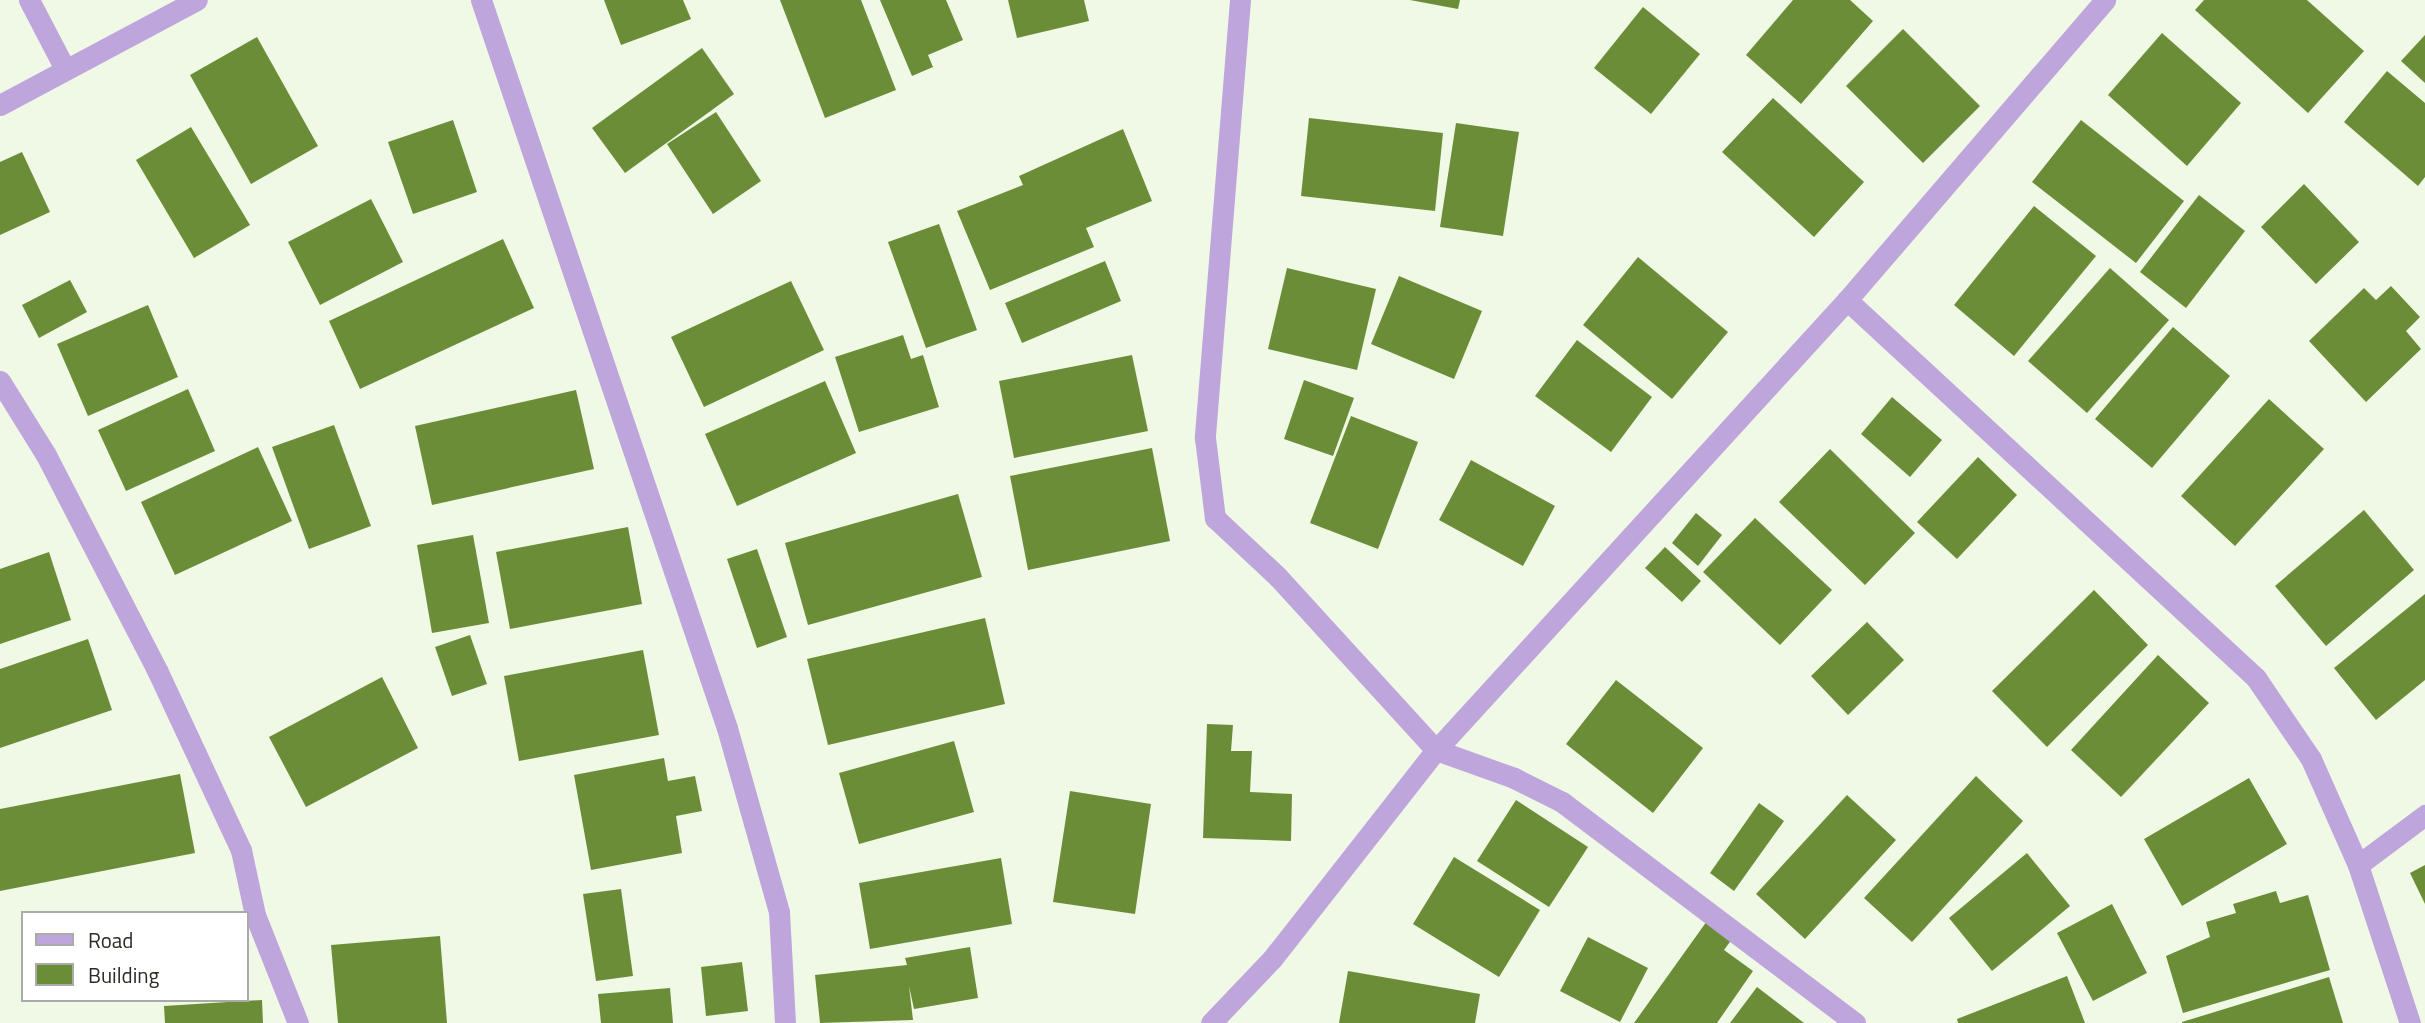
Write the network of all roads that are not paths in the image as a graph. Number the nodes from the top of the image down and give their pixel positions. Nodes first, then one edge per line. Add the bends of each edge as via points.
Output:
1 (29, 0) edge
2 (197, 0) edge
3 (481, 0) edge
4 (1240, 0) edge
5 (2105, 0) edge
6 (64, 67) junction
7 (0, 105) edge
8 (1847, 300) junction
9 (0, 381) edge
10 (1436, 751) junction
11 (2425, 815) edge
12 (2358, 865) junction
13 (298, 1023) edge
14 (785, 1023) edge
15 (1211, 1023) edge
16 (1855, 1023) edge
17 (2410, 1023) edge

1 - 6 street
2 - 6 street
3 - 14 street via 727,727 779,912
4 - 10 street via 1205,438 1215,518 1278,577
5 - 8 street
6 - 7 street
8 - 10 street
8 - 12 street via 2256,678 2311,759
9 - 13 street via 46,455 241,850 255,915
10 - 15 street via 1272,959
10 - 16 street via 1514,778 1562,802
11 - 12 street
12 - 17 street

